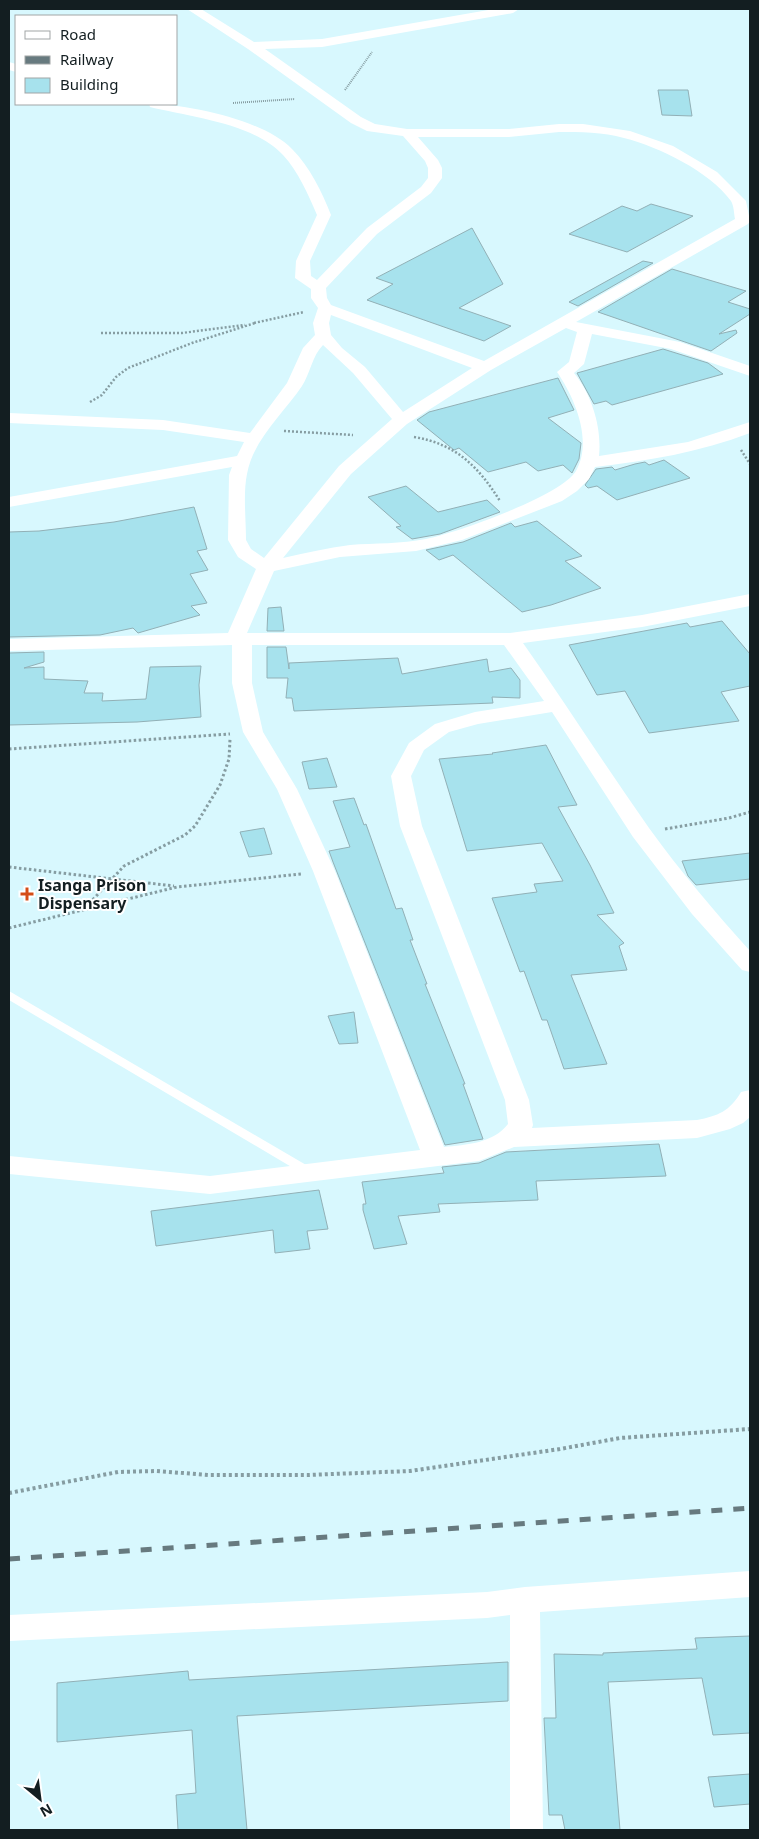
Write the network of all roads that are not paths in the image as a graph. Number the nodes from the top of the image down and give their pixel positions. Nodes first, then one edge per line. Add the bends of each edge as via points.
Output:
1 (193, 9) edge
2 (514, 9) edge
3 (252, 46) junction
4 (160, 105) edge
5 (407, 133) junction
6 (318, 287) junction
7 (326, 308) junction
8 (564, 324) junction
9 (586, 329) junction
10 (323, 336) junction
11 (486, 368) junction
12 (750, 371) edge
13 (9, 418) edge
14 (401, 420) junction
15 (750, 427) edge
16 (258, 434) junction
17 (243, 460) junction
18 (588, 463) junction
19 (9, 502) edge
20 (266, 567) junction
21 (750, 600) edge
22 (238, 639) junction
23 (510, 639) junction
24 (9, 646) edge
25 (557, 705) junction
26 (750, 965) edge
27 (9, 995) edge
28 (750, 1098) edge
29 (511, 1138) junction
30 (435, 1157) junction
31 (9, 1165) edge
32 (310, 1173) junction
33 (750, 1584) edge
34 (525, 1600) junction
35 (9, 1628) edge
36 (528, 1830) edge

1 - 3 street
2 - 3 street via 322,42
3 - 5 street via 356,120 372,128
4 - 6 street via 245,128 284,148 312,187 324,215 303,261 303,278
5 - 6 street via 431,160 435,178 426,190 372,231
5 - 8 street via 509,133 583,128 625,134 668,149 689,161 712,175 739,201 743,221
6 - 7 street via 319,298
7 - 10 street via 321,323
7 - 11 street
8 - 9 street
8 - 11 street
9 - 12 street via 674,345
9 - 18 street via 576,364 565,372 575,383 592,432
10 - 14 street via 359,370
10 - 16 street via 310,348 294,384
11 - 14 street
13 - 16 street
14 - 20 street via 345,470
15 - 18 street via 706,444
16 - 17 street
17 - 19 street
17 - 20 street via 238,475 236,540 246,556
18 - 20 street via 572,488 557,498 449,538 398,549 341,552
20 - 22 street
21 - 23 street via 642,621
22 - 23 street
22 - 24 street
22 - 30 street via 242,684 253,732 287,789 324,872
23 - 25 street
25 - 26 street via 642,832 700,909
25 - 29 street via 475,718 442,728 416,747 402,776 411,826 517,1100 521,1125
27 - 32 lane
28 - 29 street via 744,1110 725,1123 696,1129
29 - 30 street via 479,1152
30 - 32 street
31 - 32 street via 210,1185
33 - 34 street
34 - 35 street via 487,1605
34 - 36 street

